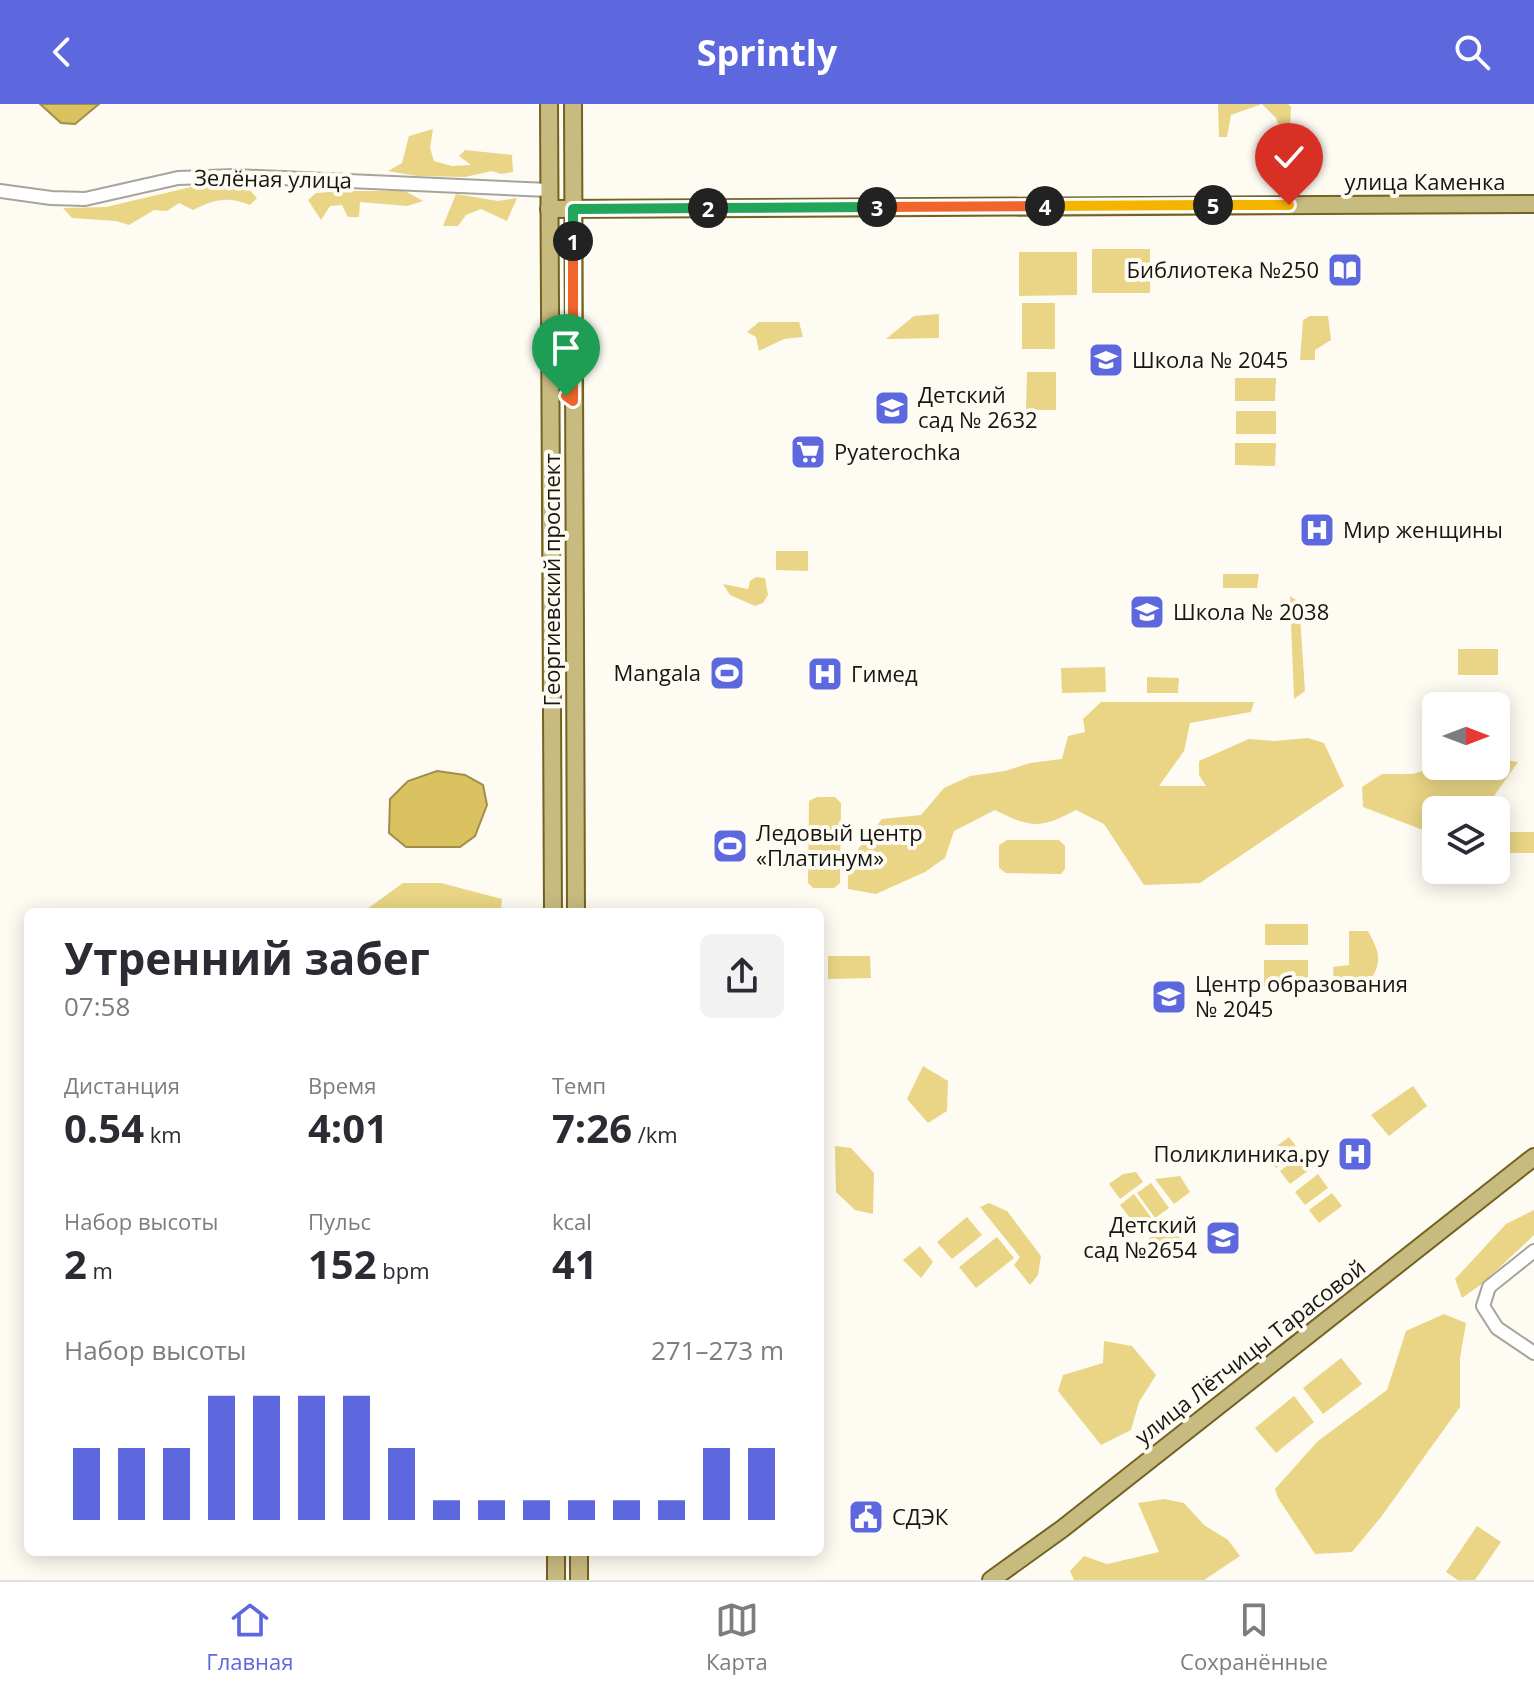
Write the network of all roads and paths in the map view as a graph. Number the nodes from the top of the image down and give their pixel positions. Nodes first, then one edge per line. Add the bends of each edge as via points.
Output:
1 (549, 104) edge
2 (573, 104) edge
3 (549, 190) junction
4 (0, 191) edge
5 (1534, 204) edge
6 (549, 209) junction
7 (573, 209) junction
8 (550, 401) junction
9 (573, 401) junction
10 (551, 668) junction
11 (574, 669) junction
12 (553, 908) edge
13 (576, 908) edge
14 (1534, 1157) edge
15 (1534, 1251) edge
16 (1534, 1353) edge
17 (556, 1556) edge
18 (579, 1556) edge
19 (556, 1580) edge
20 (579, 1580) edge
21 (991, 1580) edge

1 - 3 main road, Георгиевский проспект
2 - 7 main road, Георгиевский проспект
3 - 4 street, Зелёная улица via 235,176 178,178 85,199
3 - 6 main road, Георгиевский проспект
5 - 7 main road, улица Каменка
6 - 7 main road, улица Каменка
6 - 8 main road, Георгиевский проспект
7 - 9 main road, Георгиевский проспект
8 - 9 street via 561,395
8 - 10 main road, Георгиевский проспект
9 - 11 main road, Георгиевский проспект
10 - 11 street via 563,675
10 - 12 main road, Георгиевский проспект
11 - 13 main road, Георгиевский проспект
14 - 21 main road, улица Лётчицы Тарасовой
15 - 16 street via 1489,1287 1483,1306 1497,1328
17 - 19 main road
18 - 20 main road

